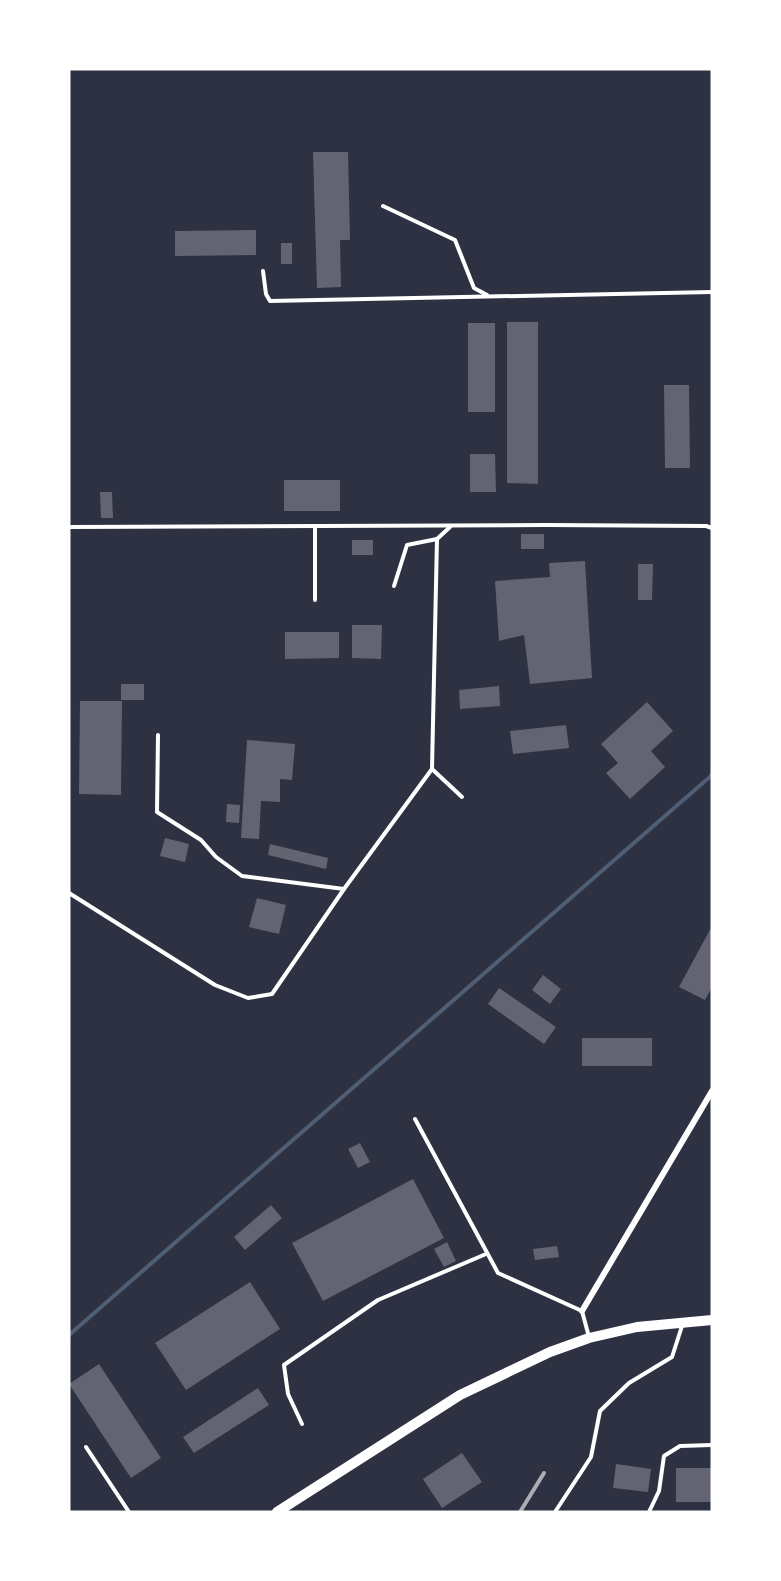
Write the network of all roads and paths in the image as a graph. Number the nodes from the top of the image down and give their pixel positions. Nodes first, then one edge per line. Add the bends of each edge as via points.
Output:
1 (383, 206) dead end
2 (263, 271) dead end
3 (712, 292) edge
4 (488, 296) junction
5 (69, 527) edge
6 (315, 527) junction
7 (450, 527) junction
8 (712, 528) edge
9 (437, 539) junction
10 (394, 586) dead end
11 (315, 600) dead end
12 (158, 735) dead end
13 (432, 769) junction
14 (462, 797) dead end
15 (344, 889) junction
16 (69, 893) edge
17 (712, 1091) edge
18 (415, 1119) dead end
19 (486, 1254) junction
20 (582, 1311) junction
21 (712, 1320) edge
22 (683, 1322) junction
23 (589, 1338) junction
24 (302, 1424) dead end
25 (712, 1444) edge
26 (86, 1447) dead end
27 (129, 1512) edge
28 (277, 1512) edge
29 (555, 1512) edge
30 (649, 1512) edge

1 - 4 lane via 455,240 474,288
2 - 4 lane via 270,301
3 - 4 lane
5 - 6 lane
6 - 7 lane
6 - 11 lane
7 - 8 lane
7 - 9 lane
9 - 10 lane via 407,545
9 - 13 lane
12 - 15 lane via 157,812 201,840 242,876
13 - 14 lane
13 - 15 lane
15 - 16 lane via 272,994 248,998 215,985
17 - 20 street
18 - 19 lane
19 - 20 lane via 498,1274
19 - 24 lane via 378,1300 284,1365 288,1394
20 - 23 lane
21 - 22 main road
22 - 23 main road
22 - 29 lane via 672,1357 629,1383 600,1411 591,1456
23 - 28 main road via 460,1395
25 - 30 lane via 680,1446 664,1456 658,1491
26 - 27 lane

